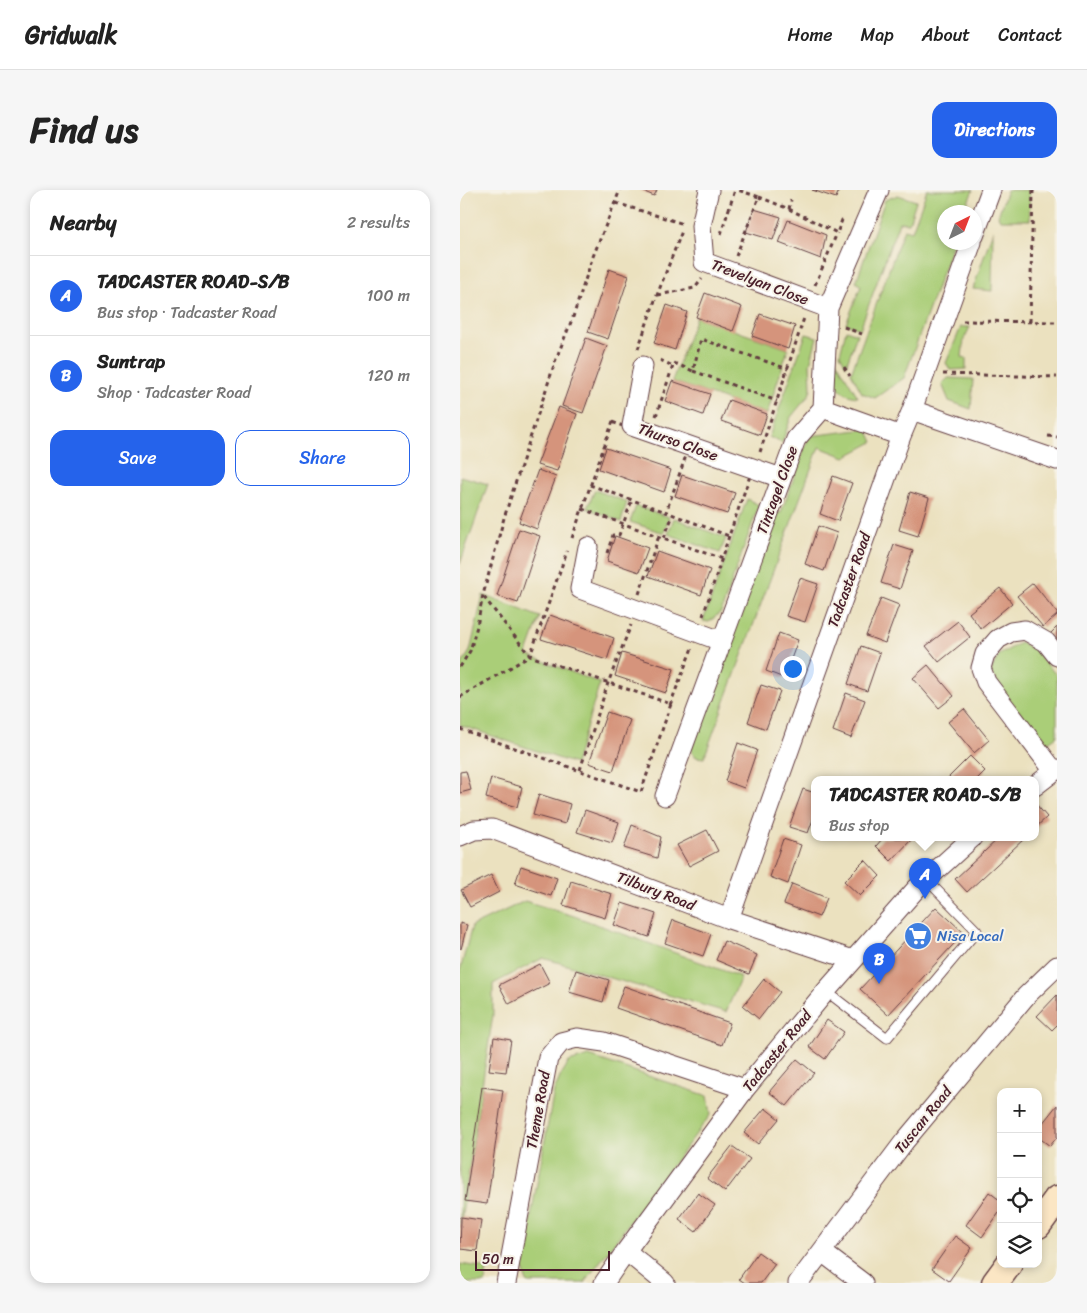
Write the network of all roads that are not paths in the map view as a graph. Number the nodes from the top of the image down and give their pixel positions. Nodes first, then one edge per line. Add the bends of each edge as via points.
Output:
1 (709, 190) edge
2 (879, 190) edge
3 (991, 190) edge
4 (982, 214) edge
5 (969, 250) edge
6 (828, 308) junction
7 (643, 366) dead end
8 (823, 408) junction
9 (912, 410) junction
10 (901, 436) junction
11 (1057, 460) edge
12 (781, 478) junction
13 (588, 547) dead end
14 (721, 641) junction
15 (1057, 656) edge
16 (1055, 770) edge
17 (1039, 783) edge
18 (665, 796) dead end
19 (460, 836) edge
20 (969, 841) edge
21 (926, 880) junction
22 (729, 919) junction
23 (852, 960) junction
24 (1057, 966) edge
25 (826, 991) junction
26 (744, 1089) junction
27 (1057, 1199) edge
28 (1039, 1223) edge
29 (626, 1251) junction
30 (822, 1252) junction
31 (1005, 1268) edge
32 (506, 1283) edge
33 (604, 1283) edge
34 (665, 1283) edge
35 (798, 1283) edge
36 (864, 1283) edge
37 (994, 1283) edge

1 - 6 street, Trevelyan Close via 701,226 704,262 811,296
2 - 6 street
3 - 4 street
5 - 9 street, Tadcaster Road
6 - 8 street
7 - 12 street, Thurso Close via 632,426
8 - 10 street
8 - 12 street, Tintagel Close via 796,439
9 - 10 street, Tadcaster Road
9 - 11 street
10 - 22 street, Tadcaster Road
12 - 14 street, Tintagel Close
13 - 14 street via 580,589
14 - 18 street, Tintagel Close
15 - 16 street via 1046,642 1026,630 1011,632 998,639 984,654 981,668 986,682
16 - 17 street
19 - 22 street, Tilbury Road via 474,830 492,829
20 - 21 street, Tadcaster Road
21 - 23 street, Tadcaster Road
21 - 25 lane via 977,930 887,1038
22 - 23 street, Tilbury Road
23 - 25 street, Tadcaster Road
24 - 30 street, Tuscan Road via 1026,996 904,1142
25 - 26 street, Tadcaster Road
26 - 29 street, Tadcaster Road
26 - 32 street, Theme Road via 604,1042 577,1038 561,1042 548,1058
27 - 28 street
29 - 33 street, Tadcaster Road
29 - 34 street
30 - 35 street, Tuscan Road
30 - 36 street
31 - 37 street

